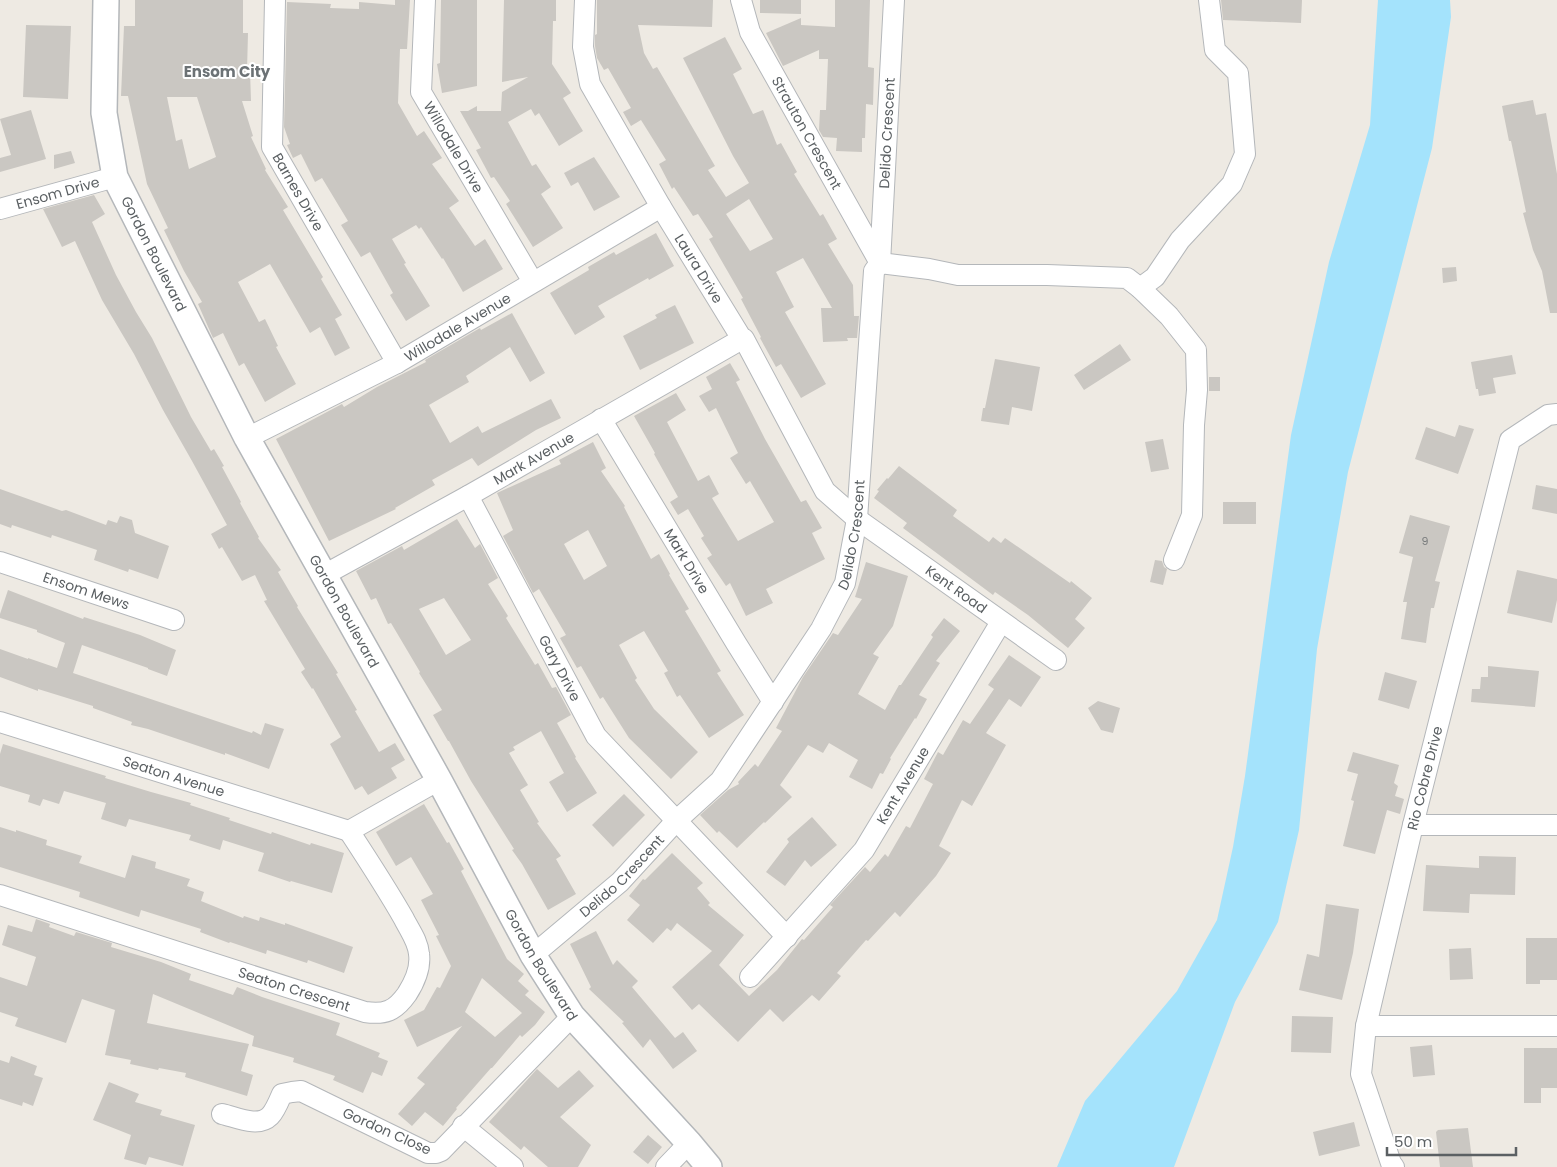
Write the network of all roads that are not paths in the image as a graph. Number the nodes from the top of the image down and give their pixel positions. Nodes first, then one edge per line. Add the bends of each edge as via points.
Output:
1 (106, 0) edge
2 (275, 0) edge
3 (425, 0) edge
4 (586, 0) edge
5 (741, 0) edge
6 (894, 0) edge
7 (1209, 0) edge
8 (116, 177) junction
9 (661, 207) junction
10 (0, 209) edge
11 (880, 263) junction
12 (533, 282) junction
13 (1140, 288) junction
14 (742, 339) junction
15 (397, 363) junction
16 (1557, 414) edge
17 (601, 419) junction
18 (247, 438) junction
19 (468, 496) junction
20 (858, 519) junction
21 (1174, 560) dead end
22 (0, 562) edge
23 (324, 575) junction
24 (174, 620) dead end
25 (1001, 622) junction
26 (1056, 660) dead end
27 (774, 702) junction
28 (0, 722) edge
29 (439, 780) junction
30 (676, 821) junction
31 (1413, 825) junction
32 (1557, 825) edge
33 (349, 831) junction
34 (0, 895) edge
35 (787, 936) junction
36 (533, 955) junction
37 (750, 977) dead end
38 (572, 1016) junction
39 (1366, 1026) junction
40 (1557, 1026) edge
41 (222, 1114) dead end
42 (463, 1126) junction
43 (689, 1143) junction
44 (513, 1167) edge
45 (666, 1167) edge
46 (708, 1167) edge
47 (1394, 1167) edge

1 - 8 street, Gordon Boulevard via 104,113
2 - 15 street, Barnes Drive via 272,147
3 - 12 street, Willodale Drive via 422,92
4 - 9 street, Laura Drive via 583,47 590,84
5 - 11 street, Strauton Crescent via 750,32
6 - 11 street, Delido Crescent
7 - 13 street via 1215,50 1238,73 1245,154 1232,184 1180,240 1155,277
8 - 10 street, Ensom Drive
8 - 18 street, Gordon Boulevard
9 - 12 street, Willodale Avenue
9 - 14 street, Laura Drive
11 - 13 street via 958,276 1127,278
11 - 20 street, Delido Crescent via 874,271
12 - 15 street, Willodale Avenue
13 - 21 street via 1169,316 1196,350 1192,515
14 - 17 street, Mark Avenue
14 - 20 street, Laura Drive via 826,491
15 - 18 street, Willodale Avenue
16 - 31 street, Rio Cobre Drive via 1548,415 1510,440
17 - 19 street, Mark Avenue
17 - 27 street, Mark Drive
18 - 23 street, Gordon Boulevard
19 - 23 street, Mark Avenue
19 - 30 street, Gary Drive via 596,736
20 - 25 street, Kent Road
20 - 27 street, Delido Crescent via 845,583 821,629
22 - 24 street, Ensom Mews
23 - 29 street, Gordon Boulevard
25 - 26 street, Kent Road
25 - 35 street, Kent Avenue via 864,850
27 - 30 street, Delido Crescent via 720,781
28 - 33 street, Seaton Avenue
29 - 33 street
29 - 36 street, Gordon Boulevard
30 - 35 street
30 - 36 street, Delido Crescent via 620,882
31 - 32 street
31 - 39 street, Rio Cobre Drive
33 - 34 street, Seaton Crescent via 416,941 420,956 418,972 398,1006 376,1014
35 - 37 street, Kent Avenue
36 - 38 street, Gordon Boulevard
38 - 42 street, Gordon Close
38 - 43 street, Gordon Boulevard
39 - 40 street
39 - 47 street, Rio Cobre Drive via 1361,1074
41 - 42 street, Gordon Close via 252,1122 262,1120 270,1116 282,1094 301,1091 428,1153 442,1150
42 - 44 street
43 - 45 street
43 - 46 street, Gordon Boulevard

